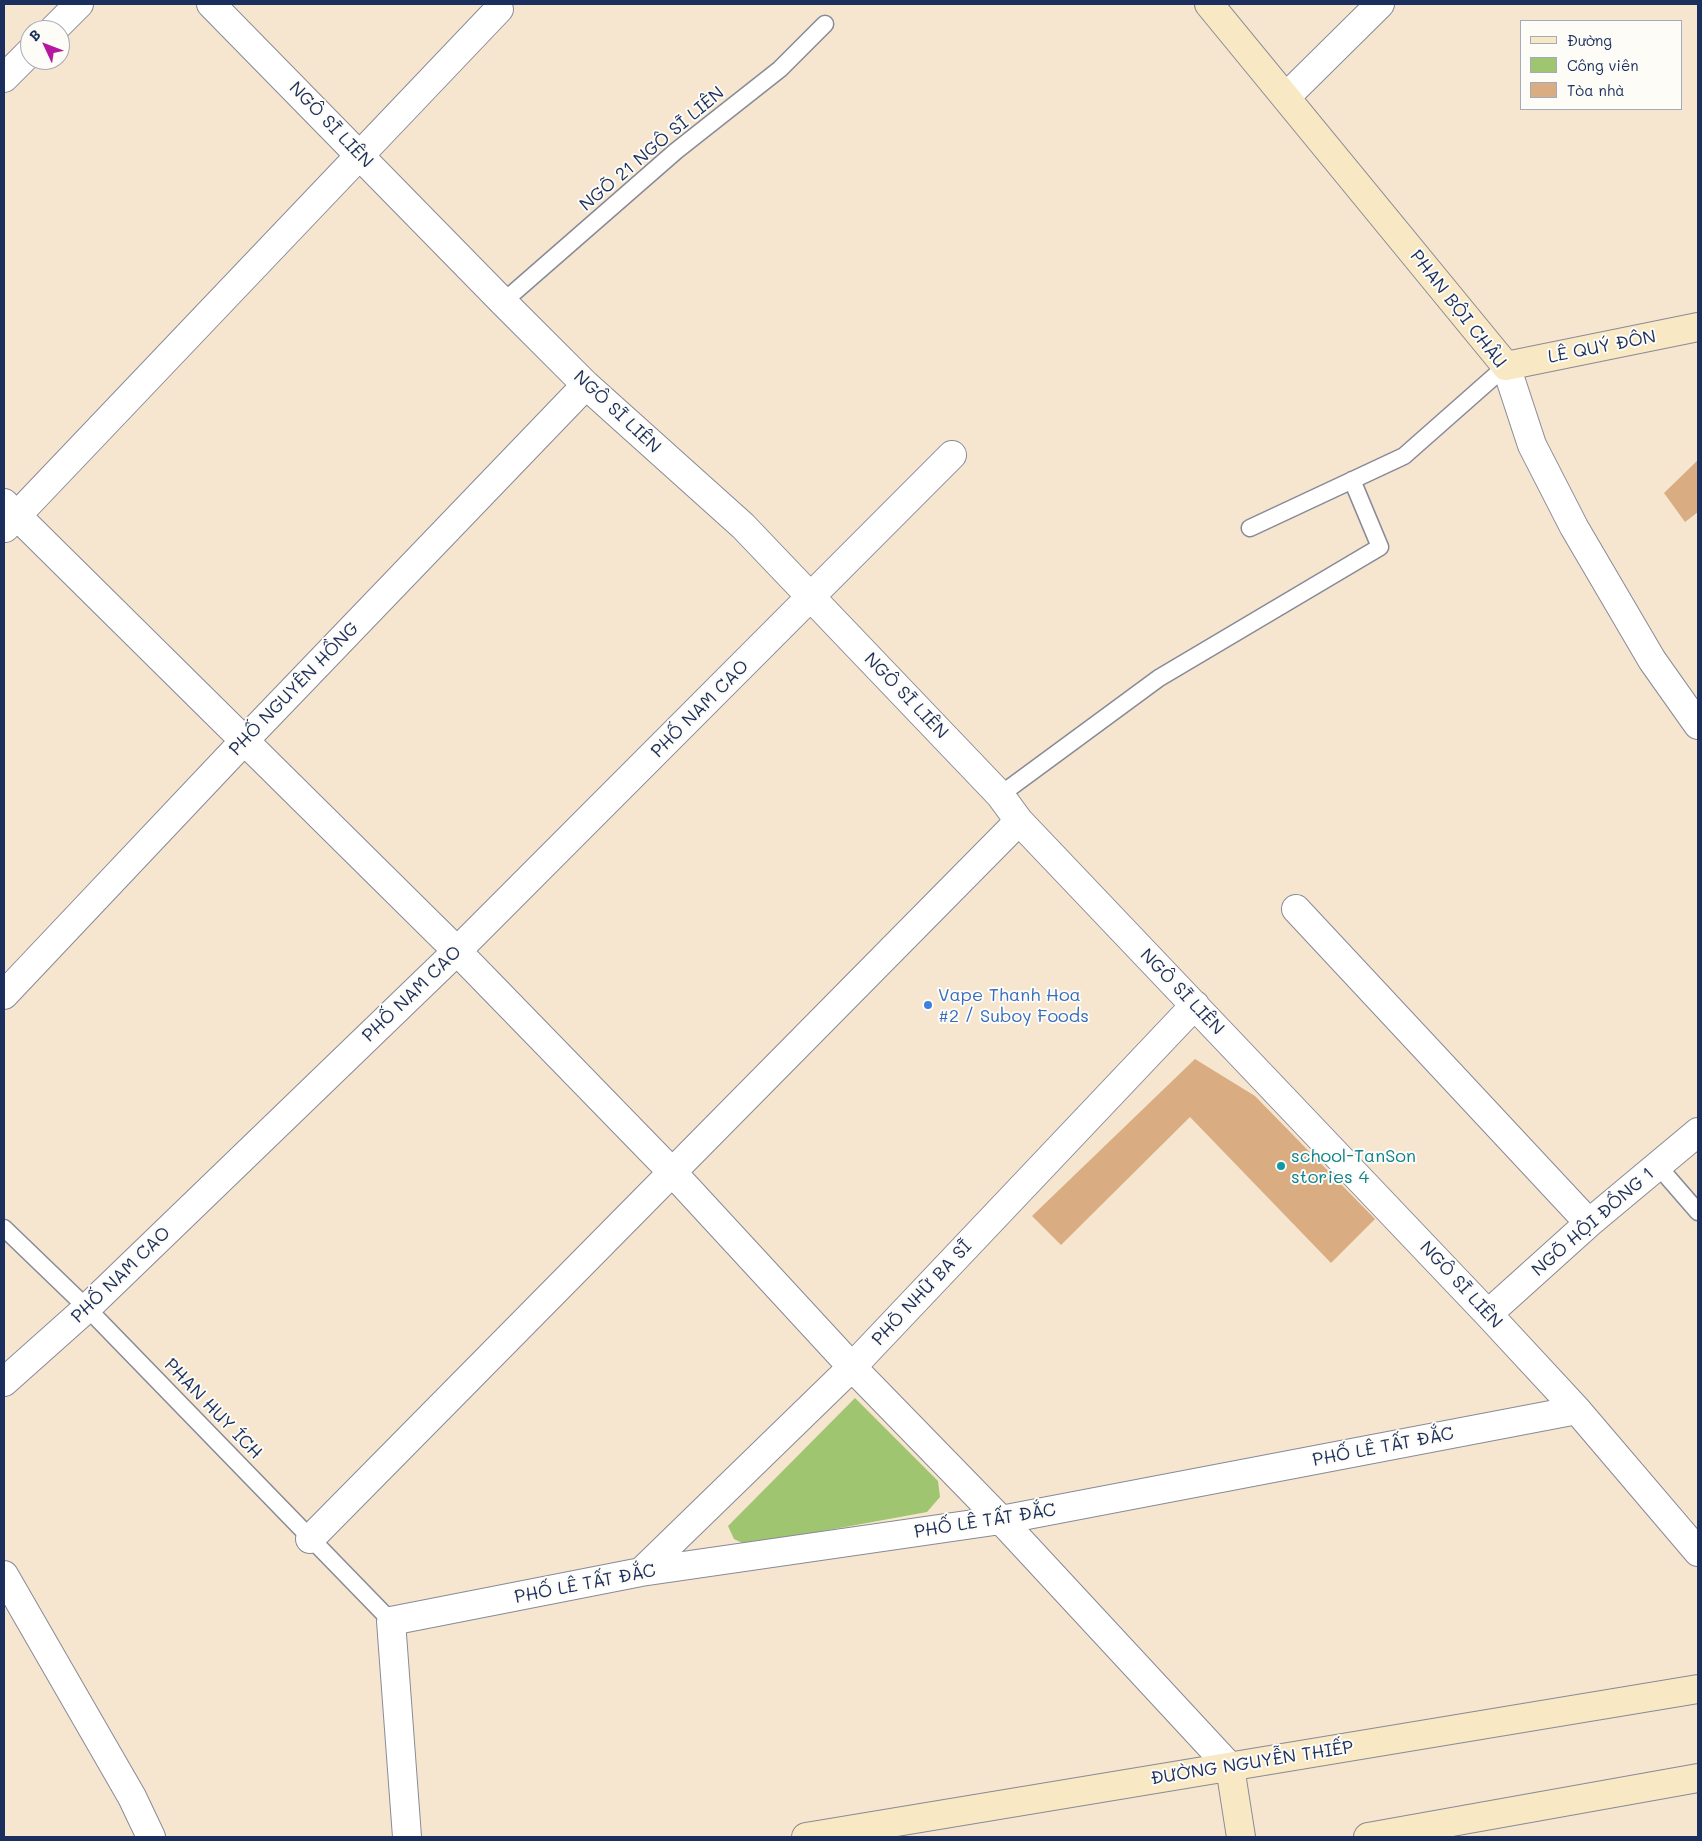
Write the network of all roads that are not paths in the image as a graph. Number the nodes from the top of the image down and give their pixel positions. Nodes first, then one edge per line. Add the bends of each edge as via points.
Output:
1 (79, 4) edge
2 (212, 4) edge
3 (1208, 4) edge
4 (1380, 4) edge
5 (499, 9) dead end
6 (62, 20) edge
7 (825, 24) dead end
8 (20, 62) edge
9 (4, 78) edge
10 (1286, 97) junction
11 (360, 155) junction
12 (503, 302) junction
13 (1698, 327) edge
14 (1506, 366) junction
15 (586, 384) junction
16 (952, 455) dead end
17 (1352, 480) junction
18 (8, 516) edge
19 (1250, 528) dead end
20 (812, 597) junction
21 (1698, 725) edge
22 (244, 741) junction
23 (1000, 795) junction
24 (1020, 821) junction
25 (1296, 909) dead end
26 (457, 951) junction
27 (4, 995) edge
28 (1195, 1005) junction
29 (1698, 1132) edge
30 (1658, 1166) junction
31 (673, 1173) junction
32 (1698, 1212) edge
33 (1589, 1223) junction
34 (4, 1228) edge
35 (87, 1308) junction
36 (1488, 1314) junction
37 (852, 1367) junction
38 (4, 1382) edge
39 (1577, 1410) junction
40 (1002, 1520) junction
41 (310, 1539) junction
42 (1698, 1552) edge
43 (641, 1572) junction
44 (4, 1575) edge
45 (391, 1622) junction
46 (1698, 1689) edge
47 (1230, 1767) junction
48 (1698, 1778) edge
49 (151, 1837) edge
50 (407, 1837) edge
51 (806, 1837) edge
52 (1241, 1837) edge
53 (1368, 1837) edge

1 - 6 street
2 - 11 street, NGÔ SĨ LIÊN
3 - 10 street, PHAN BỘI CHÂU
4 - 10 street
5 - 11 street
7 - 12 lane, NGÕ 21 NGÔ SĨ LIÊN via 780,69 676,151
8 - 9 street
10 - 14 street, PHAN BỘI CHÂU
11 - 12 street, NGÔ SĨ LIÊN
11 - 18 street
12 - 15 street, NGÔ SĨ LIÊN
13 - 14 street, LÊ QUÝ ĐÔN
14 - 17 lane via 1404,456
14 - 21 street, PHAN BỘI CHÂU via 1532,445 1574,528 1652,660
15 - 20 street, NGÔ SĨ LIÊN via 743,526
15 - 22 street, PHỐ NGUYÊN HỒNG
16 - 20 street, PHỐ NAM CAO
17 - 19 lane
17 - 23 lane via 1380,547 1159,678
18 - 22 street
20 - 23 street, NGÔ SĨ LIÊN
20 - 26 street, PHỐ NAM CAO
22 - 26 street
22 - 27 street, PHỐ NGUYÊN HỒNG
23 - 24 street, NGÔ SĨ LIÊN
24 - 28 street, NGÔ SĨ LIÊN
24 - 31 street
25 - 33 street
26 - 31 street
26 - 35 street, PHỐ NAM CAO
28 - 36 street, NGÔ SĨ LIÊN
28 - 37 street, PHÕ NHỮ BA SĨ
29 - 30 street, NGÕ HỘI ĐỒNG 1
30 - 32 lane
30 - 33 street, NGÕ HỘI ĐỒNG 1
31 - 37 street
31 - 41 street
33 - 36 street, NGÕ HỘI ĐỒNG 1
34 - 35 lane, PHAN HUY ÍCH
35 - 38 street, PHỐ NAM CAO
35 - 41 lane, PHAN HUY ÍCH
36 - 39 street, NGÔ SĨ LIÊN
37 - 40 street
37 - 43 street, PHÕ NHỮ BA SĨ
39 - 40 street, PHỐ LÊ TẤT ĐẮC
39 - 42 street, NGÔ SĨ LIÊN
40 - 43 street, PHỐ LÊ TẤT ĐẮC
40 - 47 street
41 - 45 lane, PHAN HUY ÍCH
43 - 45 street, PHỐ LÊ TẤT ĐẮC
44 - 49 street via 132,1797
45 - 50 street
46 - 47 street, ĐƯỜNG NGUYỄN THIẾP
47 - 51 street, ĐƯỜNG NGUYỄN THIẾP
47 - 52 street
48 - 53 street

